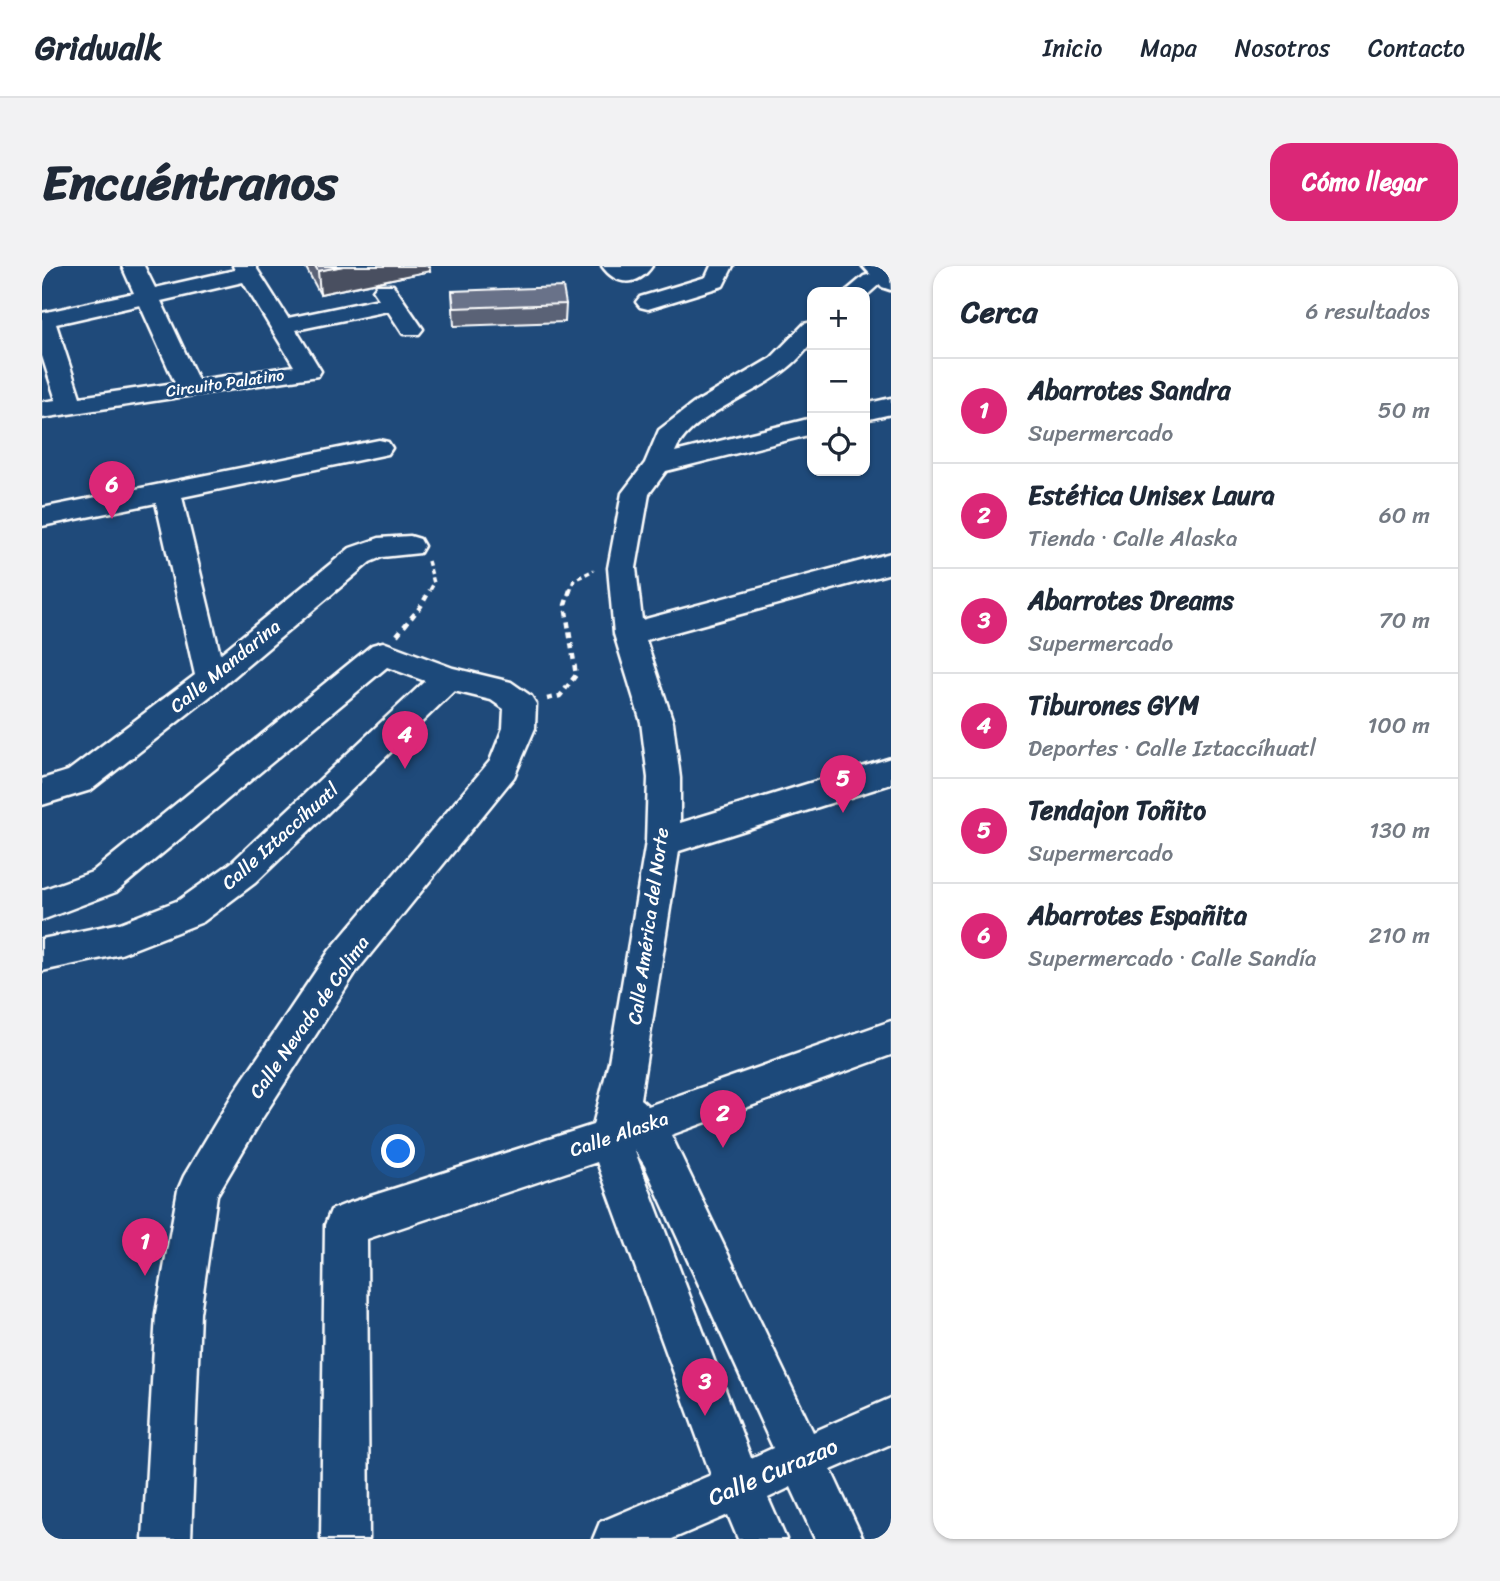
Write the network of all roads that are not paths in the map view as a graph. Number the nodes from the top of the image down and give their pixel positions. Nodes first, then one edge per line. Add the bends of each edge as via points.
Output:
1 (133, 266) edge
2 (613, 266) edge
3 (641, 266) edge
4 (722, 266) edge
5 (246, 270) edge
6 (148, 297) junction
7 (648, 302) dead end
8 (281, 326) junction
9 (411, 329) dead end
10 (807, 334) edge
11 (190, 388) junction
12 (70, 406) junction
13 (891, 406) edge
14 (42, 410) edge
15 (870, 411) edge
16 (807, 427) edge
17 (379, 448) dead end
18 (657, 465) junction
19 (167, 491) junction
20 (42, 517) edge
21 (410, 547) road end
22 (891, 564) edge
23 (629, 634) junction
24 (448, 678) junction
25 (211, 679) junction
26 (891, 771) edge
27 (42, 792) edge
28 (663, 842) junction
29 (42, 905) edge
30 (42, 954) edge
31 (891, 1038) edge
32 (623, 1124) junction
33 (891, 1421) edge
34 (802, 1461) junction
35 (739, 1488) junction
36 (167, 1539) edge
37 (345, 1539) edge
38 (617, 1539) edge
39 (762, 1539) edge
40 (839, 1539) edge

1 - 6 street
2 - 3 street via 622,276
4 - 7 street via 715,281
5 - 6 street, Circuito Palatino
5 - 8 street, Circuito Palatino
6 - 11 street
6 - 12 street, Circuito Palatino via 43,320
8 - 9 street via 390,296
8 - 11 street, Circuito Palatino via 309,371
10 - 18 street, Calle América del Norte via 780,363 668,436
11 - 12 street, Circuito Palatino
12 - 14 street, Circuito Palatino
13 - 15 street
16 - 18 street
17 - 19 street
18 - 23 street, Calle América del Norte via 636,493 622,568
19 - 20 street
19 - 25 street
21 - 25 street, Calle Mandarina via 379,548 360,555
22 - 23 street
23 - 28 street, Calle América del Norte via 657,722 664,778
24 - 29 street via 383,653 104,881
24 - 30 street, Calle Iztaccíhuatl via 243,873 191,911 121,938
24 - 36 street, Calle Nevado de Colima via 500,690 520,704 519,728 503,768 343,961 198,1190 178,1313
25 - 27 street, Calle Mandarina via 79,781
26 - 28 street
28 - 32 street, Calle América del Norte
31 - 32 street, Calle Alaska
32 - 34 street via 659,1152
32 - 35 street, Calle América del Norte
32 - 37 street, Calle Alaska via 346,1225
33 - 34 street, Calle Curazao
34 - 35 street, Calle Curazao
34 - 40 street
35 - 38 street, Calle Curazao
35 - 39 street, Calle América del Norte

